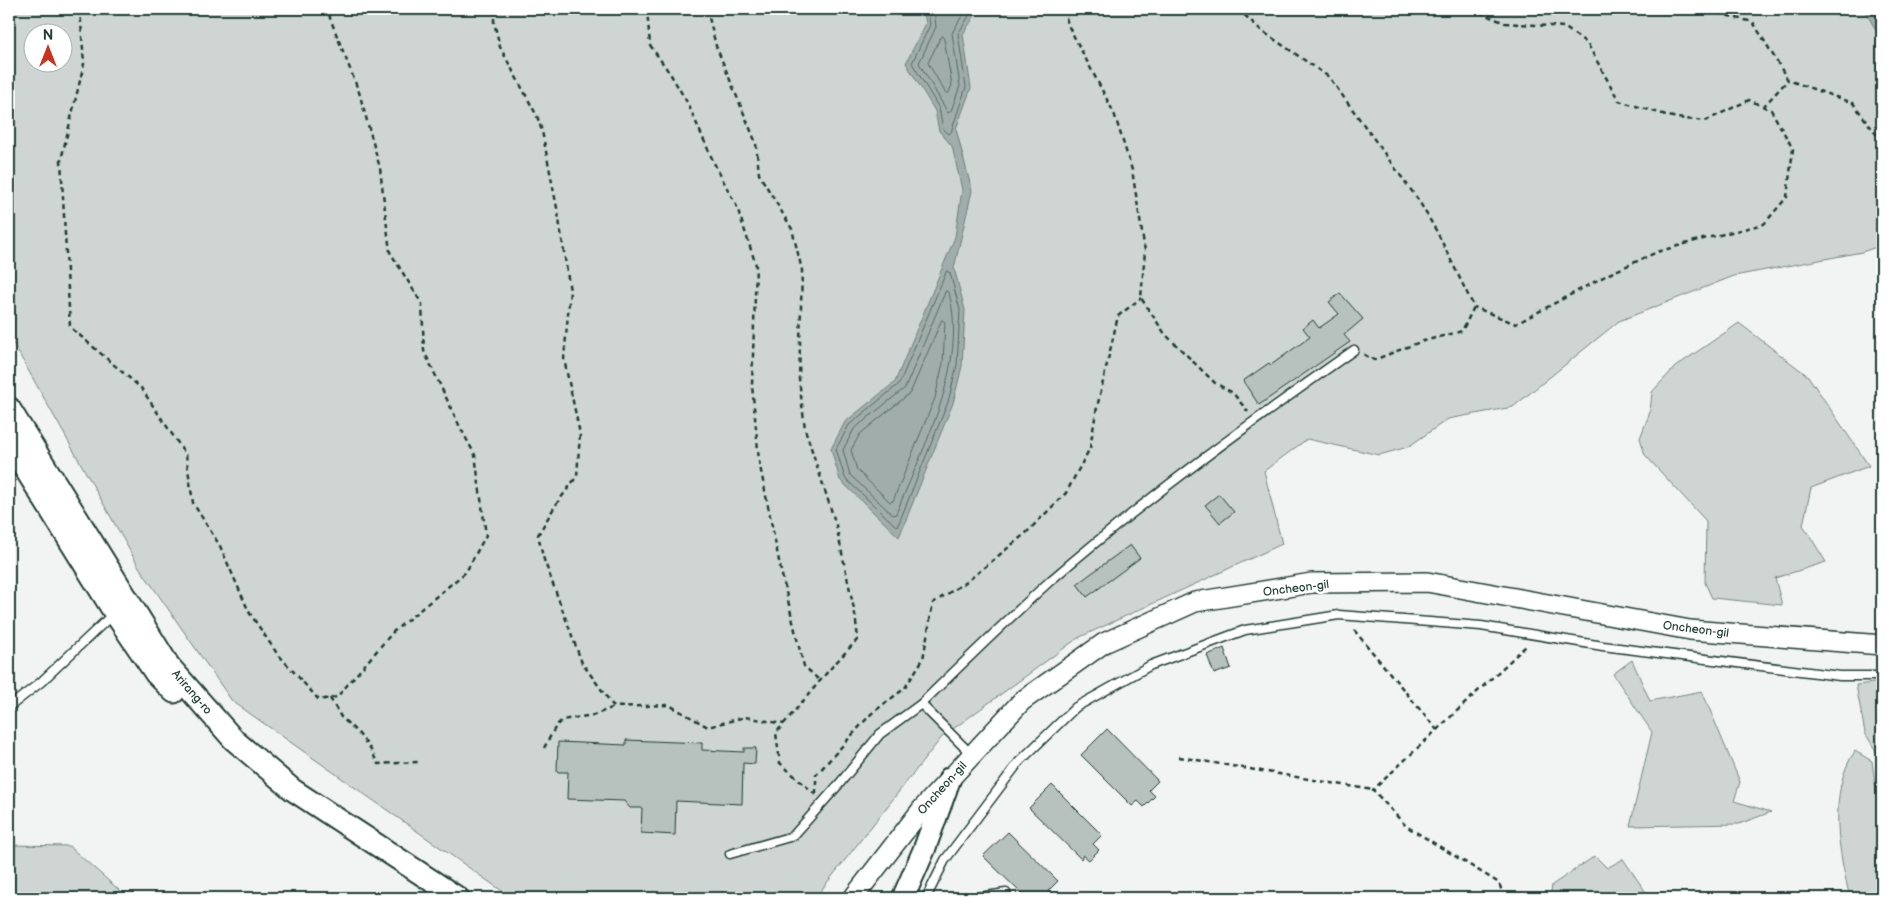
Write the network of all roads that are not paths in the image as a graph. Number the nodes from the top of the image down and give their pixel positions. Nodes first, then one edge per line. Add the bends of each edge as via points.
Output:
1 (1354, 350) road end
2 (9, 408) edge
3 (14, 455) edge
4 (114, 613) junction
5 (1882, 645) edge
6 (1882, 676) edge
7 (921, 704) junction
8 (9, 707) edge
9 (972, 755) junction
10 (950, 778) junction
11 (730, 854) dead end
12 (1006, 893) dead end
13 (435, 898) edge
14 (458, 898) edge
15 (854, 898) edge
16 (903, 898) edge
17 (926, 898) edge
18 (973, 898) edge

1 - 7 lane via 1166,487 1051,581
2 - 14 main road, Arirang-ro via 169,666 234,740 293,790
3 - 4 main road, Arirang-ro
4 - 8 lane
4 - 13 main road, Arirang-ro via 156,674 226,749 286,797
5 - 9 street, Oncheon-gil via 1690,630 1427,582 1312,583 1195,602 1104,643 1022,700
6 - 17 lane via 1840,676 1603,646 1481,626 1339,615 1245,630 1152,665 1076,707 1019,762 945,860
7 - 9 lane
7 - 11 lane via 880,734 793,836
9 - 10 street, Oncheon-gil
10 - 15 street, Oncheon-gil via 922,808
10 - 16 main road
12 - 18 lane

